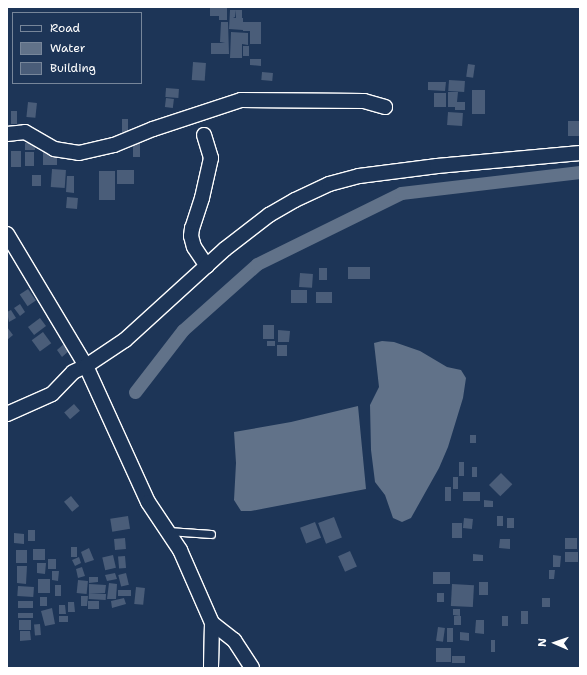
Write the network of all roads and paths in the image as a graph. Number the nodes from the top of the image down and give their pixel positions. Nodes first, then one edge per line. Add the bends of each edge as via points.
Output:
1 (385, 108) dead end
2 (7, 134) edge
3 (204, 135) dead end
4 (580, 153) edge
5 (7, 234) edge
6 (207, 266) junction
7 (86, 366) junction
8 (7, 414) edge
9 (168, 531) junction
10 (211, 534) dead end
11 (212, 624) junction
12 (212, 668) edge
13 (252, 668) edge

1 - 2 street via 364,101 241,100 153,129 114,145 79,153 54,148 25,132
3 - 6 street via 211,158 191,236 194,246
4 - 6 street via 437,166 359,176 329,184 269,215
5 - 7 street
6 - 7 street via 125,340
7 - 8 street via 73,372 52,394
7 - 9 street via 148,502
9 - 10 lane
9 - 11 street via 180,550
11 - 12 street
11 - 13 street via 234,640

